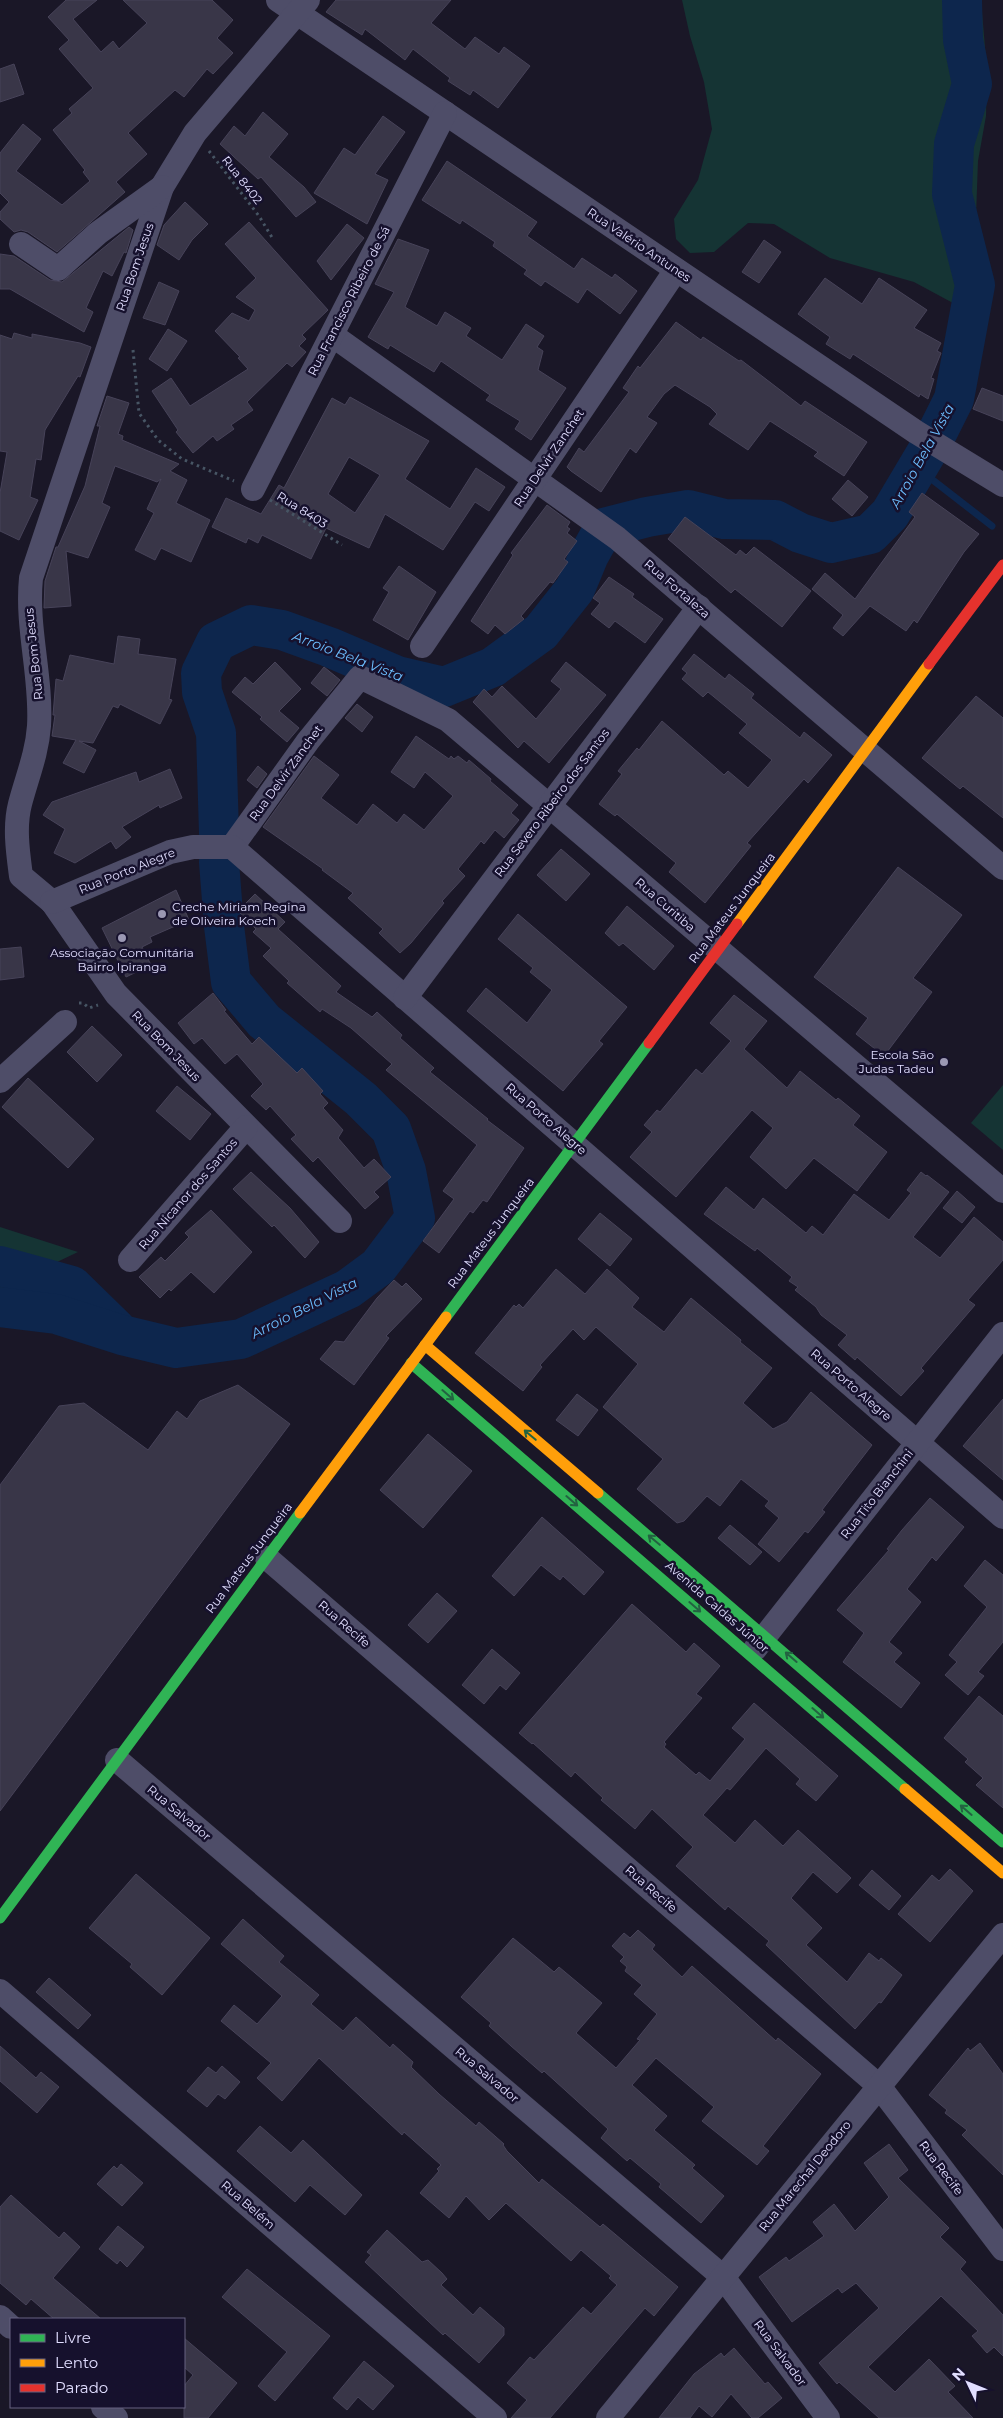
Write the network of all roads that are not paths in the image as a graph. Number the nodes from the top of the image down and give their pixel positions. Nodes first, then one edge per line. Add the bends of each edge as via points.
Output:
1 (294, 4) edge
2 (445, 113) junction
3 (162, 187) junction
4 (21, 244) dead end
5 (676, 270) junction
6 (332, 335) junction
7 (536, 479) junction
8 (1003, 485) edge
9 (253, 489) road end
10 (1003, 564) edge
11 (698, 608) junction
12 (422, 646) dead end
13 (360, 677) joint
14 (865, 751) junction
15 (550, 806) junction
16 (10, 808) edge
17 (232, 847) junction
18 (0, 860) edge
19 (1003, 868) edge
20 (20, 876) junction
21 (52, 902) junction
22 (718, 950) junction
23 (405, 998) junction
24 (64, 1022) road end
25 (0, 1081) edge
26 (246, 1127) junction
27 (574, 1144) junction
28 (1003, 1191) edge
29 (340, 1221) dead end
30 (130, 1260) dead end
31 (1003, 1334) edge
32 (425, 1345) junction
33 (411, 1363) junction
34 (918, 1442) junction
35 (1003, 1516) edge
36 (267, 1558) junction
37 (766, 1636) junction
38 (751, 1654) junction
39 (117, 1760) junction
40 (1003, 1842) edge
41 (1003, 1873) edge
42 (0, 1918) edge
43 (1003, 1935) edge
44 (0, 1991) edge
45 (879, 2086) junction
46 (1003, 2249) edge
47 (723, 2277) junction
48 (0, 2317) edge
49 (10, 2326) edge
50 (104, 2408) edge
51 (116, 2418) edge
52 (495, 2418) edge
53 (608, 2418) edge
54 (828, 2418) edge

1 - 2 street, Rua Valério Antunes
1 - 3 street, Rua Bom Jesus via 195,133
2 - 5 street, Rua Valério Antunes
2 - 6 street, Rua Francisco Ribeiro de Sá
3 - 4 street via 110,224 58,269
3 - 16 street, Rua Bom Jesus via 31,578 28,605 39,698 37,750
5 - 7 street, Rua Delvir Zanchet
5 - 8 street, Rua Valério Antunes via 916,432
6 - 7 street, Rua Fortaleza
6 - 9 street, Rua Francisco Ribeiro de Sá
7 - 11 street, Rua Fortaleza via 617,538
7 - 12 street, Rua Delvir Zanchet
10 - 14 main road, Rua Mateus Junqueira
11 - 14 street, Rua Fortaleza
11 - 15 street, Rua Severo Ribeiro dos Santos
13 - 15 street, Rua Curitiba via 448,720
13 - 17 street, Rua Delvir Zanchet
14 - 19 street, Rua Fortaleza
14 - 22 main road, Rua Mateus Junqueira
15 - 22 street, Rua Curitiba
15 - 23 street, Rua Severo Ribeiro dos Santos
16 - 20 street, Rua Bom Jesus
17 - 21 street, Rua Porto Alegre via 193,847 170,852
17 - 23 street, Rua Porto Alegre
18 - 20 street
20 - 21 street, Rua Bom Jesus
21 - 26 street, Rua Bom Jesus via 116,994
22 - 27 main road, Rua Mateus Junqueira
22 - 28 street, Rua Curitiba
23 - 27 street, Rua Porto Alegre
24 - 25 street
26 - 29 street, Rua Bom Jesus
26 - 30 street, Rua Nicanor dos Santos
27 - 32 main road, Rua Mateus Junqueira
27 - 34 street, Rua Porto Alegre
31 - 34 street, Rua Tito Bianchini
32 - 33 main road, Rua Mateus Junqueira
37 -> 32 main road, Avenida Caldas Júnior
33 - 36 main road, Rua Mateus Junqueira
33 -> 38 main road, Avenida Caldas Júnior
34 - 35 street, Rua Porto Alegre
34 - 37 street, Rua Tito Bianchini
36 - 39 main road, Rua Mateus Junqueira
36 - 45 street, Rua Recife
37 - 38 street, Rua Tito Bianchini
40 -> 37 main road, Avenida Caldas Júnior
38 -> 41 main road, Avenida Caldas Júnior
39 - 42 main road, Rua Mateus Junqueira
39 - 47 street, Rua Salvador
43 - 45 street, Rua Marechal Deodoro
44 - 52 street, Rua Belém
45 - 46 street, Rua Recife
45 - 47 street, Rua Marechal Deodoro
47 - 53 street, Rua Marechal Deodoro
47 - 54 street, Rua Salvador
48 - 49 street
50 - 51 street

